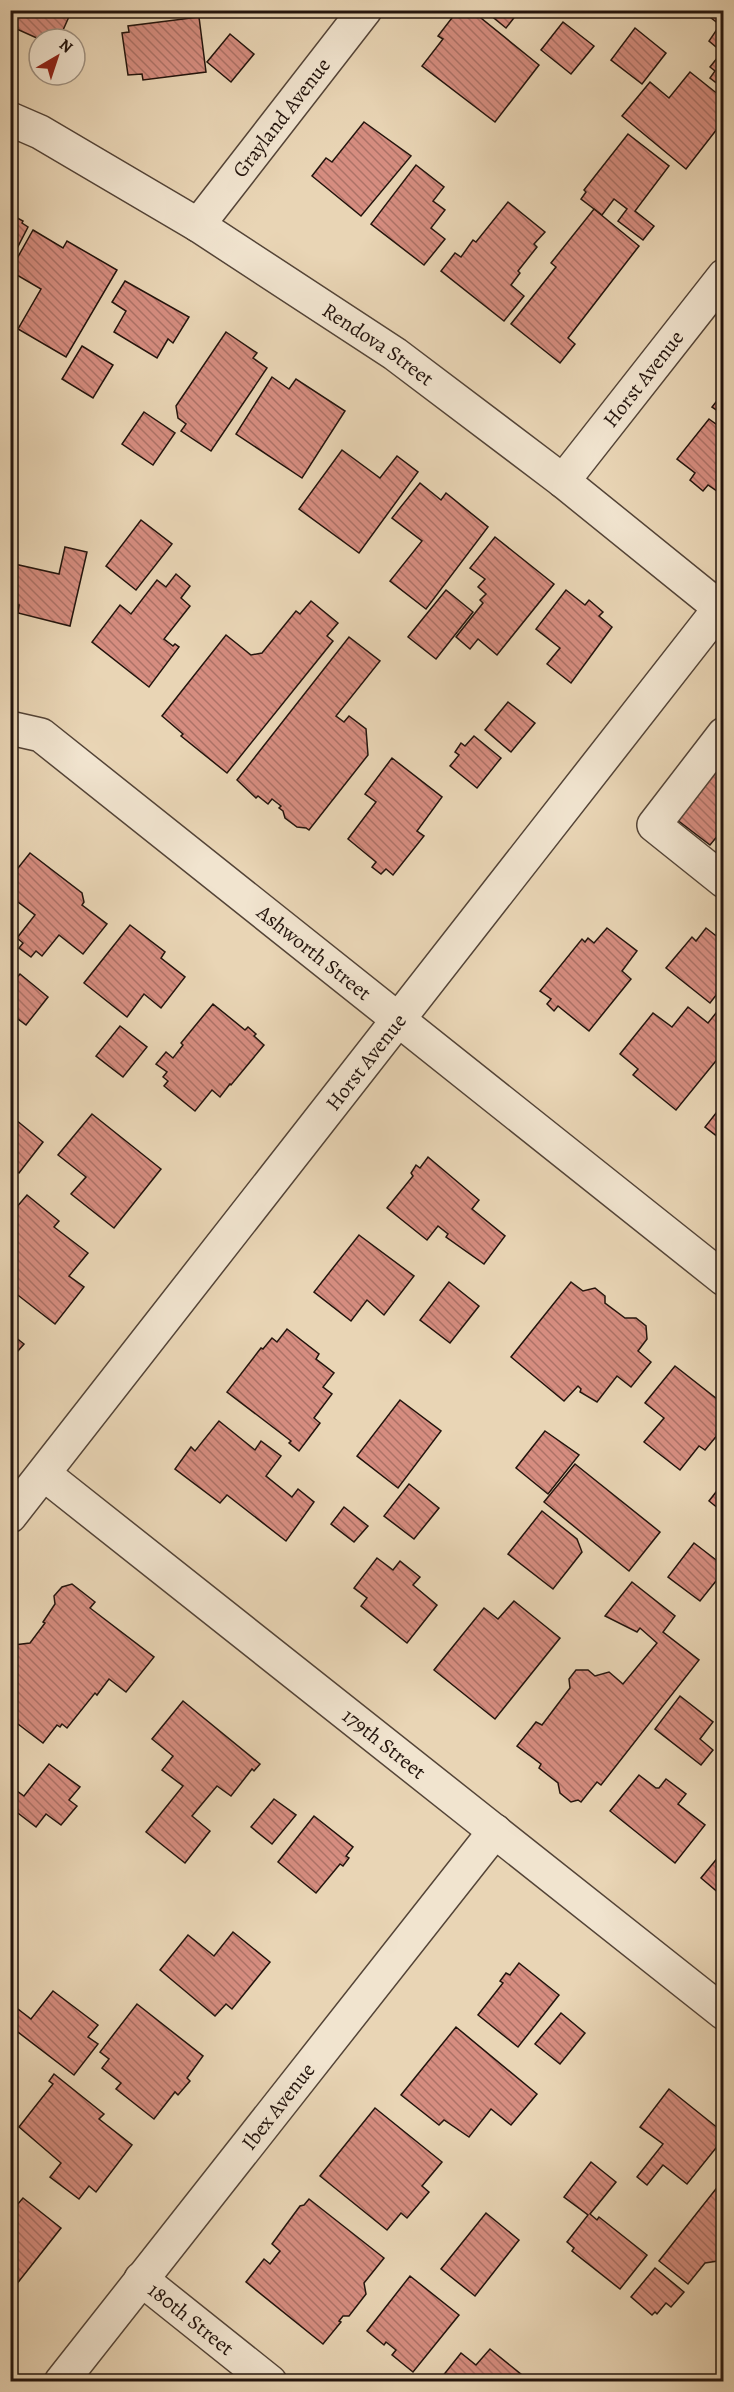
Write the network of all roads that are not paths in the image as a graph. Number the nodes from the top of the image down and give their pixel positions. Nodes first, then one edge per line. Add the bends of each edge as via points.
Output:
1 (366, 10) edge
2 (10, 119) edge
3 (198, 225) junction
4 (723, 276) edge
5 (563, 481) junction
6 (720, 608) joint
7 (10, 728) edge
8 (723, 734) edge
9 (723, 881) edge
10 (399, 1019) junction
11 (723, 1279) edge
12 (44, 1474) junction
13 (10, 1516) edge
14 (495, 1831) junction
15 (723, 2013) edge
16 (141, 2279) junction
17 (61, 2382) edge
18 (270, 2382) edge

1 - 3 street, Grayland Avenue
2 - 3 street, Rendova Street via 40,132
3 - 5 street, Rendova Street via 395,354
4 - 5 street, Horst Avenue
5 - 6 street, Rendova Street
6 - 10 street, Horst Avenue
7 - 10 street, Ashworth Street via 41,735
8 - 9 street via 654,825
10 - 11 street, Ashworth Street
10 - 12 street, Horst Avenue
12 - 13 street, Horst Avenue
12 - 14 street, 179th Street
14 - 15 street, 179th Street
14 - 16 street, Ibex Avenue
16 - 17 street, Ibex Avenue
16 - 18 street, 180th Street

